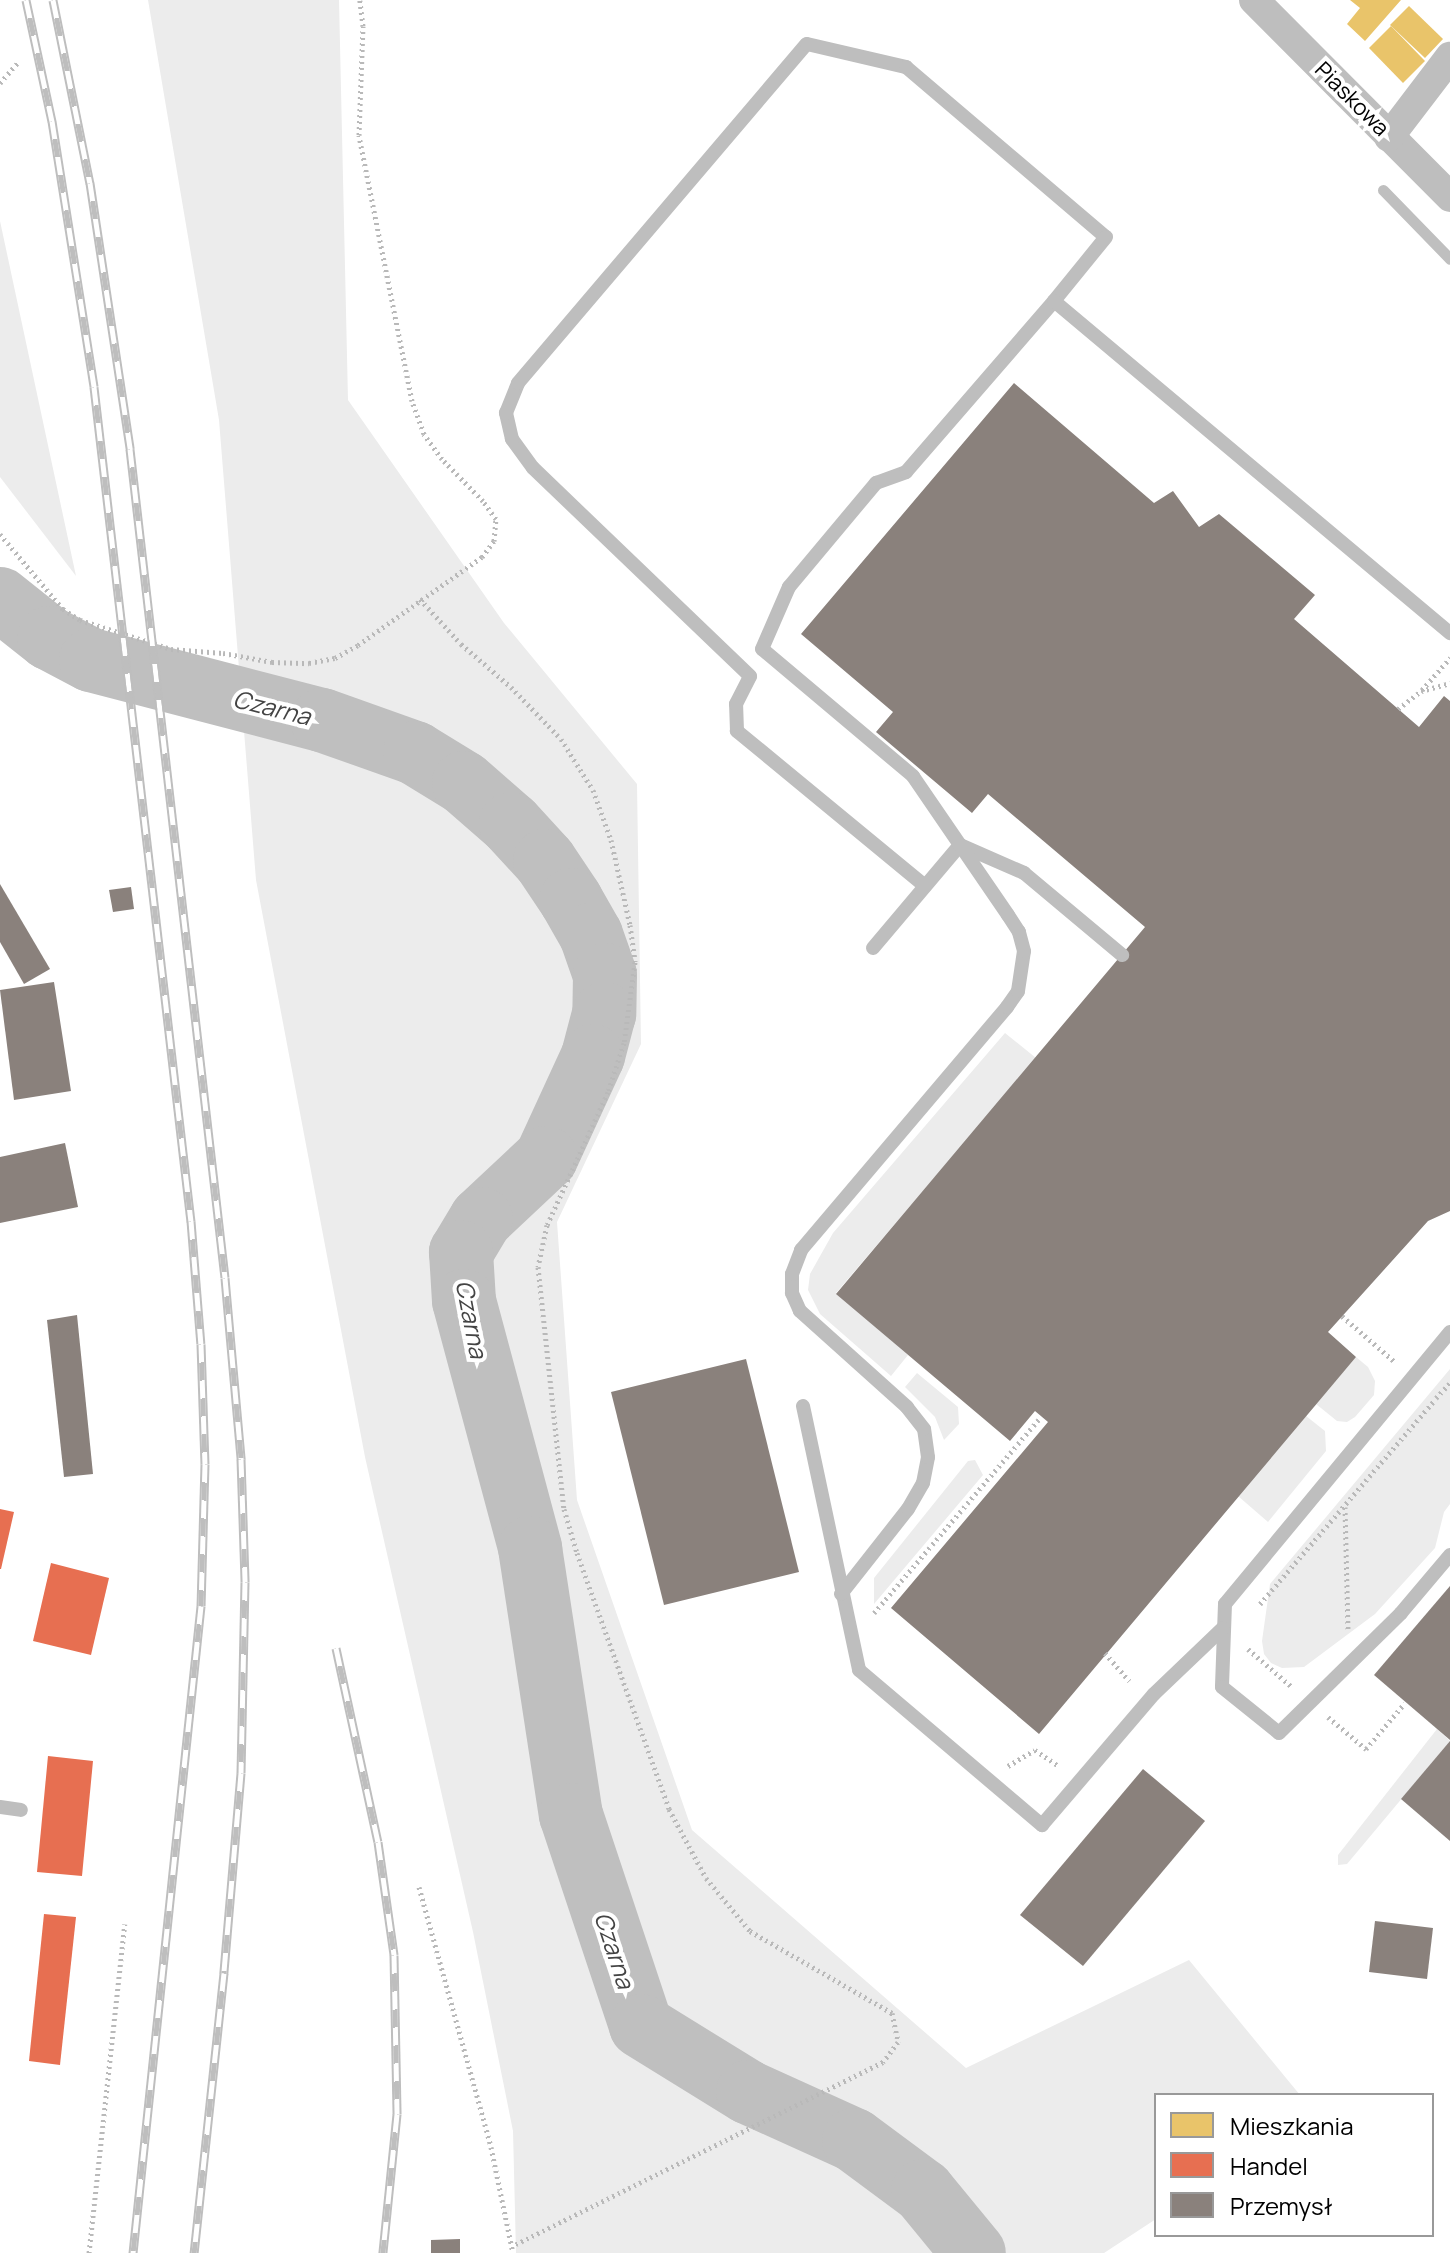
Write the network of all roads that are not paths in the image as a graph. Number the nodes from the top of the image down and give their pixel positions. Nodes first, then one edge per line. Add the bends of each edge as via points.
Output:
1 (1265, 4) edge
2 (1450, 57) edge
3 (1389, 137) junction
4 (1450, 197) edge
5 (1054, 301) junction
6 (1450, 633) edge
7 (762, 649) junction
8 (750, 676) junction
9 (960, 845) junction
10 (925, 886) junction
11 (873, 948) dead end
12 (1122, 955) dead end
13 (1450, 1332) edge
14 (803, 1406) dead end
15 (1450, 1555) edge
16 (841, 1594) junction
17 (1223, 1628) junction
18 (0, 1807) edge
19 (21, 1810) dead end

1 - 3 street, Piaskowa
2 - 3 street
3 - 4 street, Piaskowa
5 - 6 lane
5 - 7 lane via 906,472 876,483 789,587
5 - 8 lane via 1106,237 906,67 807,44 518,383 506,413 512,439 533,468
7 - 8 lane
7 - 9 lane via 913,776
8 - 10 lane via 736,704 737,731
9 - 10 lane
9 - 12 lane via 1024,873
9 - 16 lane via 1019,932 1024,951 1018,991 801,1250 792,1274 792,1293 800,1311 907,1407 924,1429 928,1457 923,1483
10 - 11 lane
13 - 17 lane via 1225,1604
14 - 16 lane
15 - 17 lane via 1401,1613 1279,1733 1222,1687
16 - 17 lane via 859,1670 1042,1825 1154,1694
18 - 19 lane

